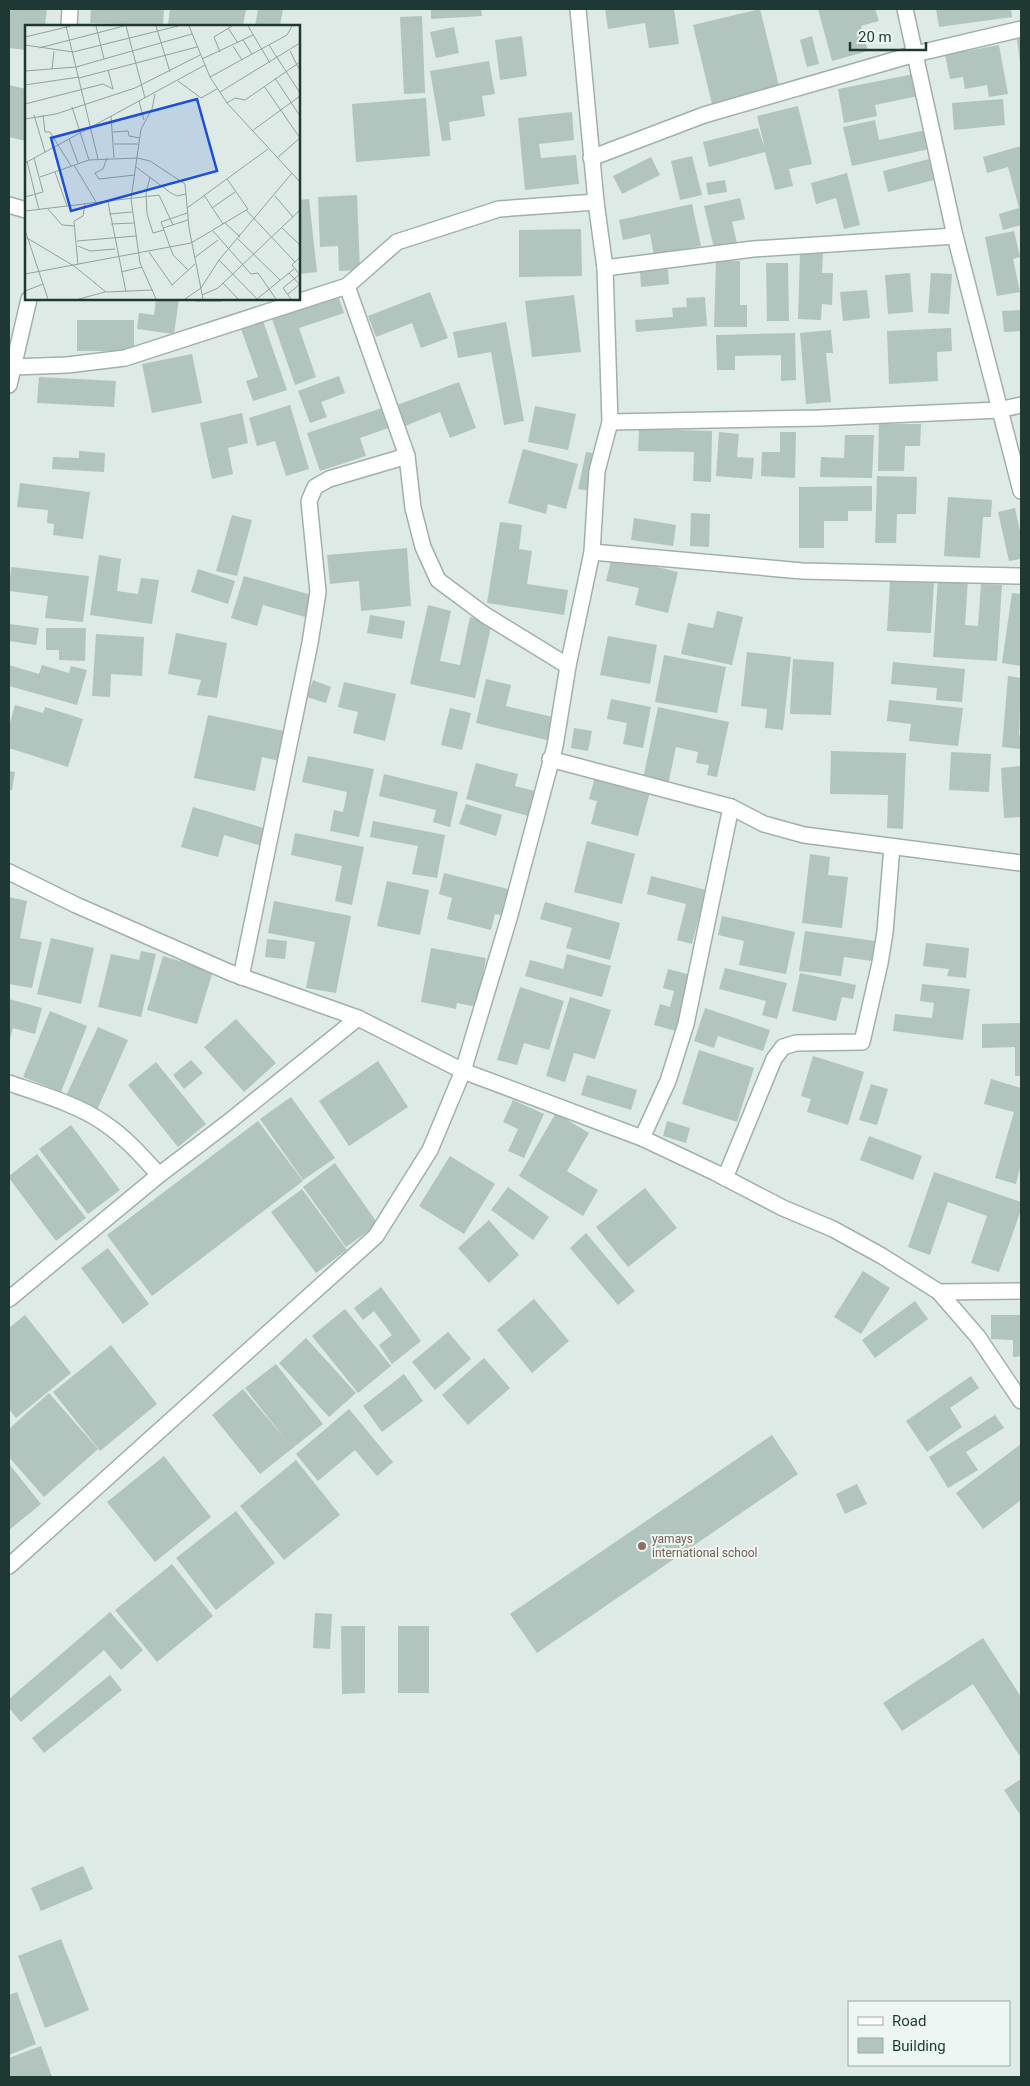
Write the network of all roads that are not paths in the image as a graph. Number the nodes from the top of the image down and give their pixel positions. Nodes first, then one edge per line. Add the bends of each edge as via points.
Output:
1 (70, 9) edge
2 (578, 9) edge
3 (904, 9) edge
4 (69, 25) edge
5 (1021, 29) edge
6 (915, 54) junction
7 (591, 158) junction
8 (596, 202) junction
9 (9, 205) edge
10 (25, 210) edge
11 (956, 236) junction
12 (605, 268) junction
13 (348, 286) junction
14 (29, 300) edge
15 (13, 367) junction
16 (9, 385) edge
17 (1021, 405) edge
18 (999, 410) junction
19 (610, 422) junction
20 (408, 456) junction
21 (1021, 491) edge
22 (592, 552) junction
23 (1021, 576) edge
24 (568, 666) junction
25 (550, 759) junction
26 (732, 807) junction
27 (892, 847) junction
28 (1021, 863) edge
29 (9, 872) edge
30 (241, 977) junction
31 (358, 1018) junction
32 (463, 1071) junction
33 (9, 1083) edge
34 (642, 1138) junction
35 (159, 1175) junction
36 (725, 1178) junction
37 (1021, 1291) edge
38 (939, 1292) junction
39 (9, 1300) edge
40 (1021, 1401) edge
41 (9, 1566) edge

1 - 4 street
2 - 7 street
3 - 6 street
5 - 6 street
6 - 7 street via 704,115
6 - 11 street
7 - 8 street
8 - 12 street
8 - 13 street via 499,209 397,242
9 - 10 street
11 - 12 street via 753,249
11 - 18 street
12 - 19 street
13 - 15 street via 125,358
13 - 20 street
14 - 15 street
15 - 16 street
17 - 18 street
18 - 19 street
18 - 21 street
19 - 22 street via 597,471
20 - 24 street via 413,508 423,547 438,580 485,615
20 - 30 street via 329,479 315,487 310,500 318,592
22 - 23 street via 802,571
22 - 24 street
24 - 25 street
25 - 26 street
25 - 32 street via 510,915
26 - 27 street via 764,824 804,835
26 - 34 street via 686,1024 668,1081
27 - 28 street
27 - 36 street via 885,932 862,1042 796,1043 783,1047 774,1060
29 - 30 street
30 - 31 street
31 - 32 street
31 - 35 street
32 - 34 street
32 - 41 street via 430,1150 376,1236
33 - 35 street via 65,1103 103,1122 138,1151
34 - 36 street
35 - 39 street
36 - 38 street via 833,1229
37 - 38 street
38 - 40 street via 978,1337

